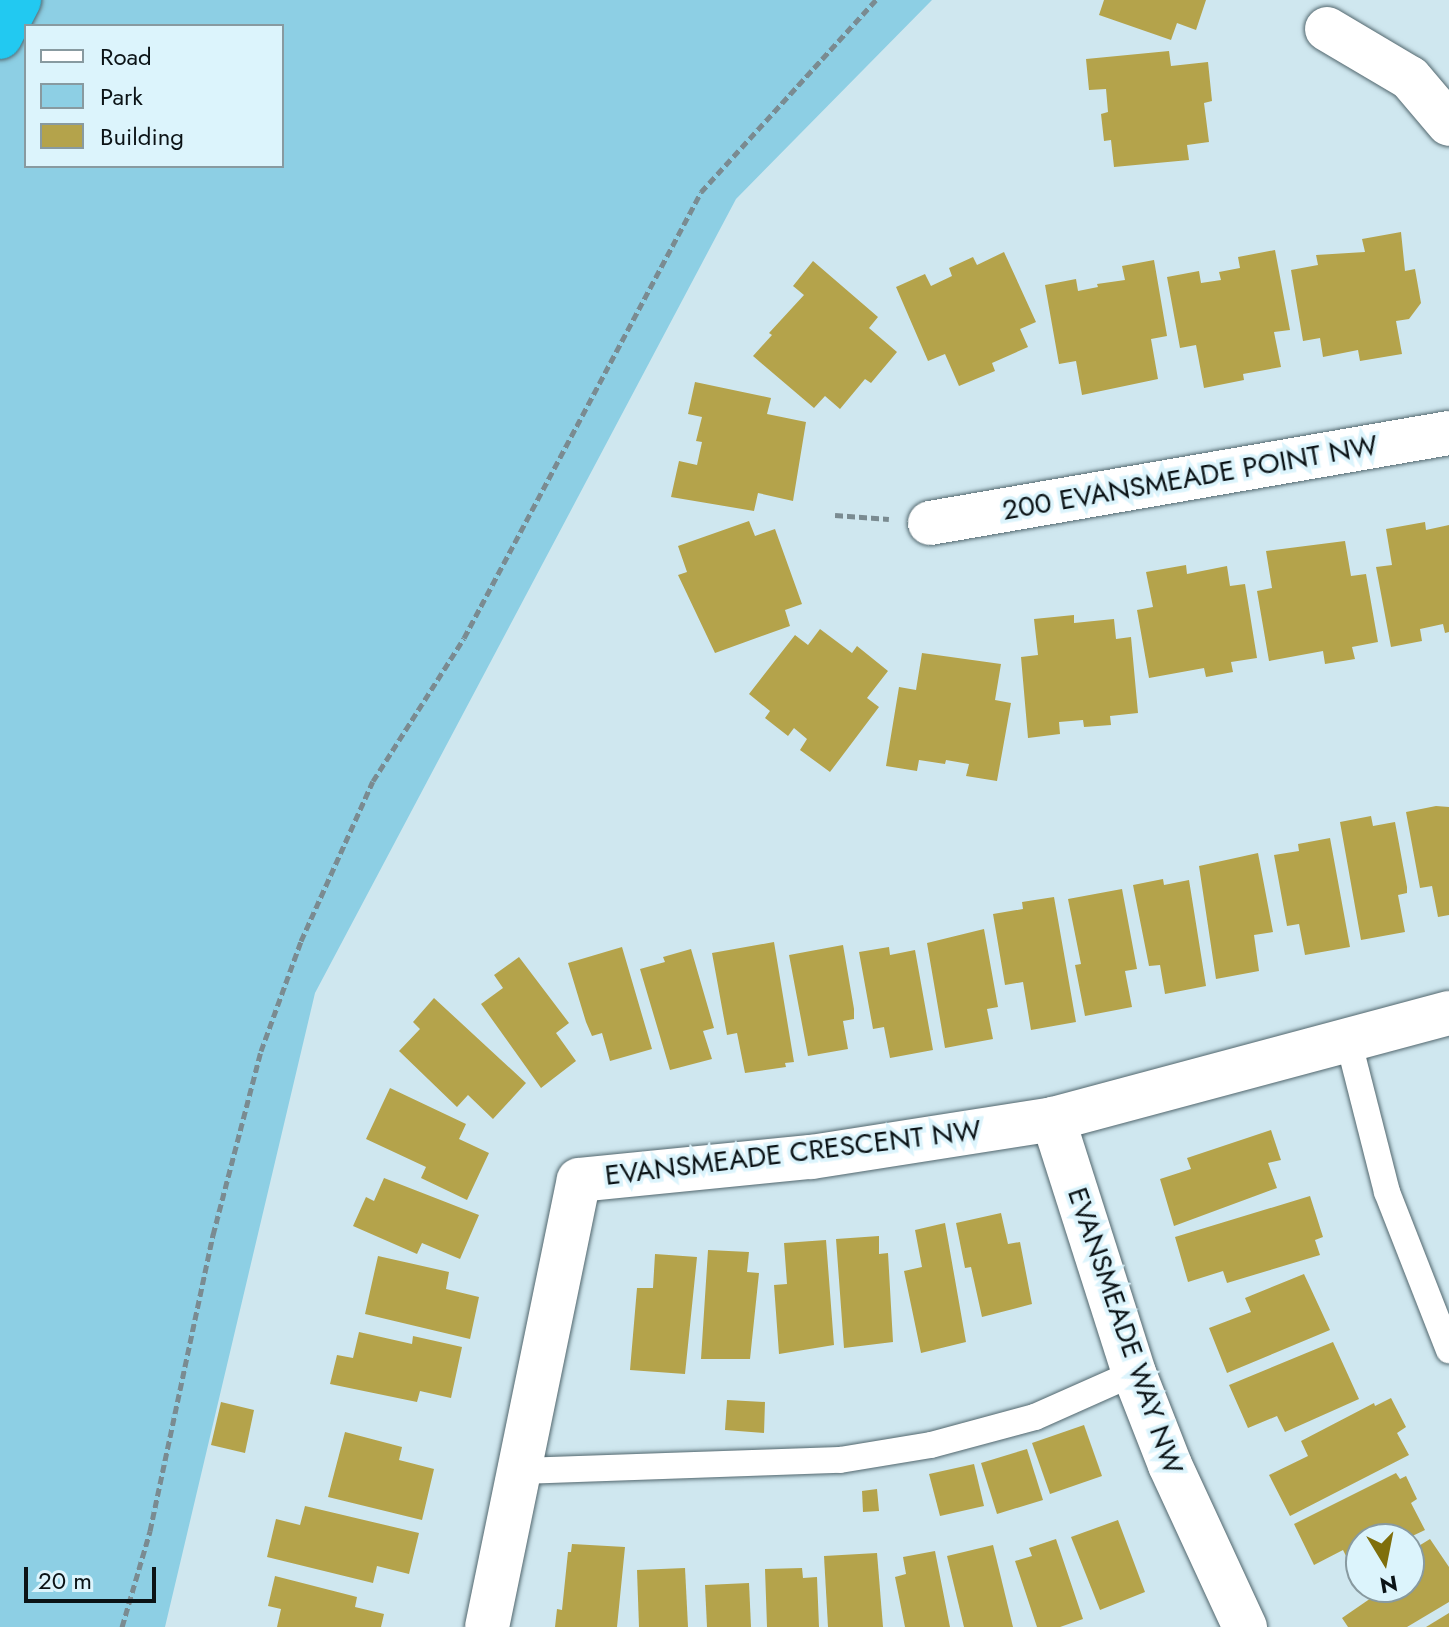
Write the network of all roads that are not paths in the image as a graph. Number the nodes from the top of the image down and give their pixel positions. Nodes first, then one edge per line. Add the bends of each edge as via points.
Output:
1 (19, 0) edge
2 (1327, 29) dead end
3 (0, 37) edge
4 (1449, 124) edge
5 (1449, 433) edge
6 (930, 523) dead end
7 (1449, 1013) edge
8 (1348, 1039) junction
9 (1053, 1119) junction
10 (1449, 1350) edge
11 (1134, 1373) junction
12 (521, 1471) junction
13 (487, 1627) edge
14 (1245, 1627) edge

1 - 3 highway
2 - 4 street via 1410,78
5 - 6 street, 200 EVANSMEADE POINT NW
7 - 8 street, EVANSMEADE CRESCENT NW
8 - 9 street, EVANSMEADE CRESCENT NW
8 - 10 lane via 1387,1192
9 - 11 street, EVANSMEADE WAY NW
9 - 12 street, EVANSMEADE CRESCENT NW via 811,1157 579,1180
11 - 12 lane via 1035,1417 931,1445 840,1460
11 - 14 street, EVANSMEADE WAY NW
12 - 13 street, EVANSMEADE CRESCENT NW

